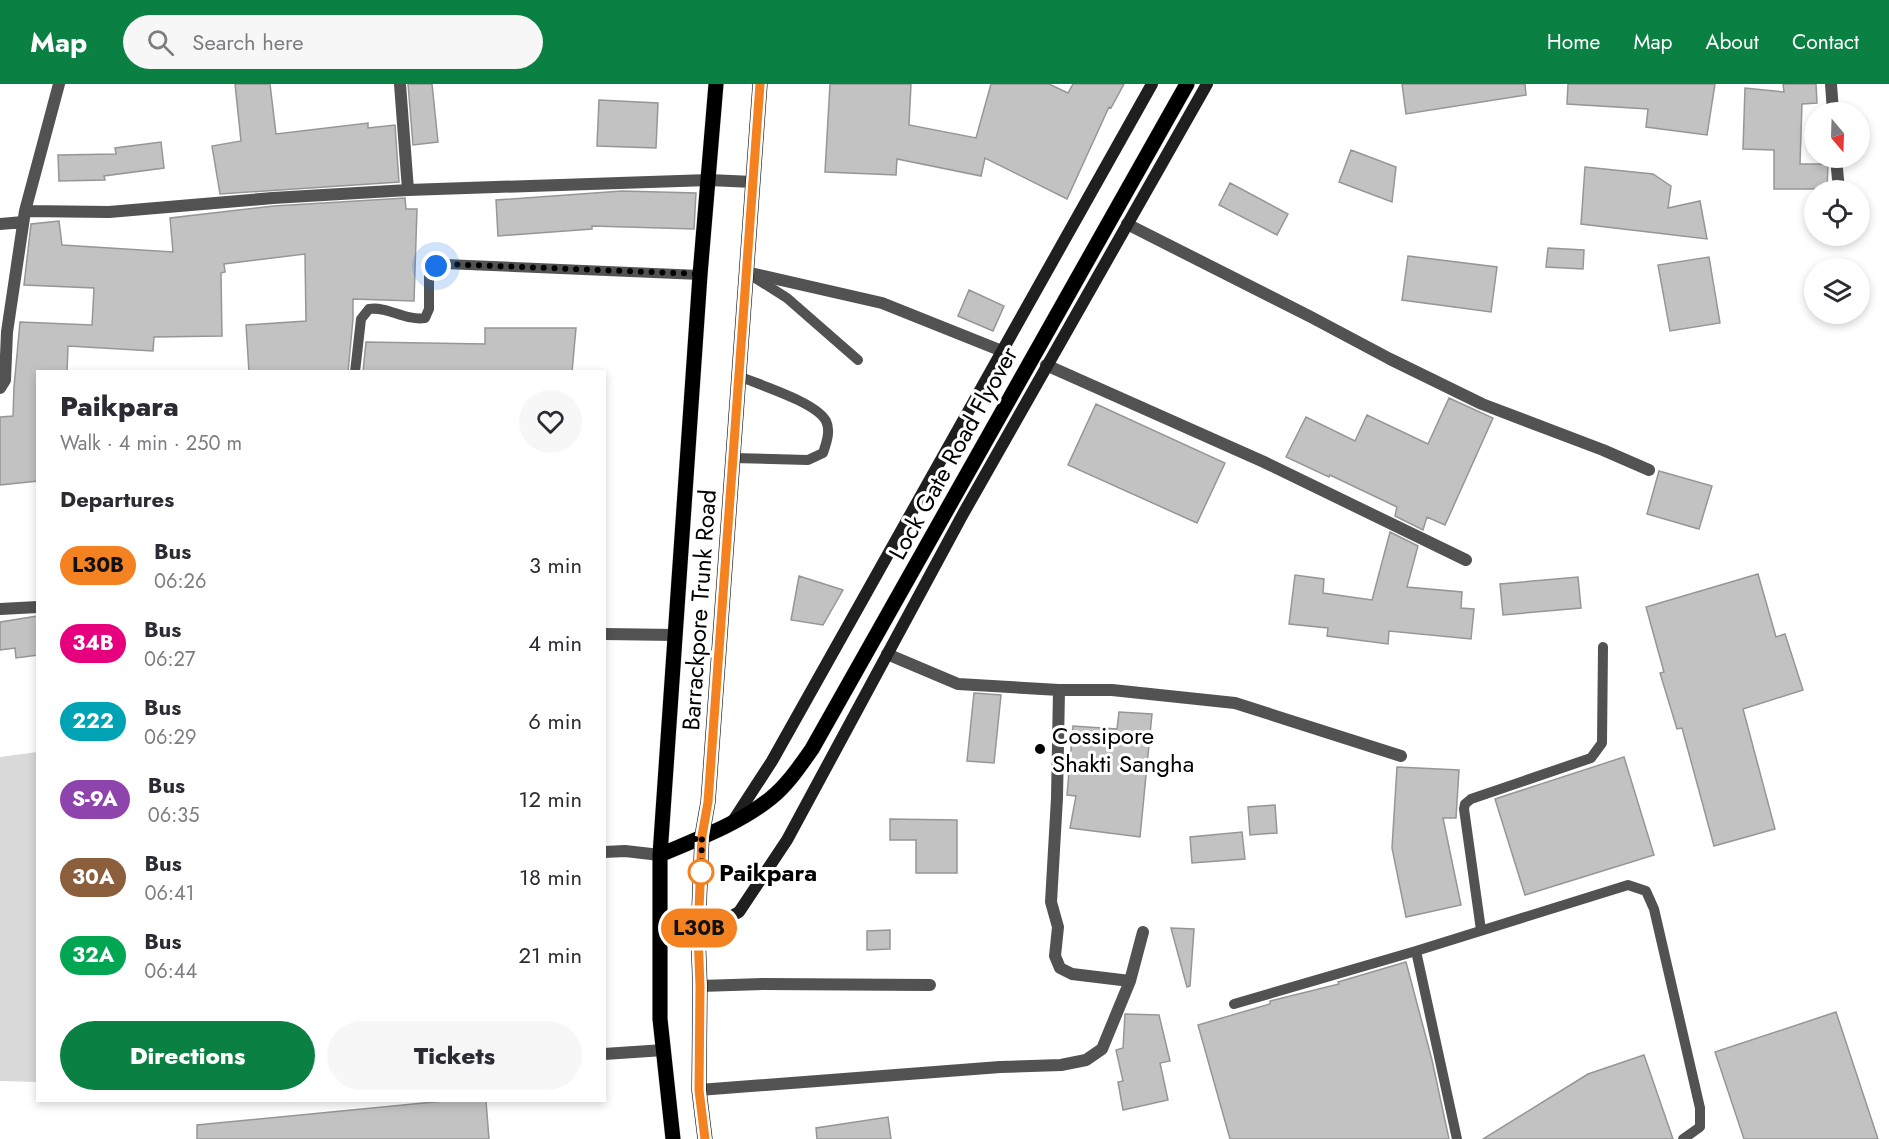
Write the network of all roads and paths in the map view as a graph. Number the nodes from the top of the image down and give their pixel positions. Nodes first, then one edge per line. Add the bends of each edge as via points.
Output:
1 (59, 84) edge
2 (400, 84) edge
3 (716, 84) edge
4 (760, 84) edge
5 (1152, 84) edge
6 (1187, 84) edge
7 (1207, 84) edge
8 (1831, 84) edge
9 (1832, 102) edge
10 (709, 180) junction
11 (753, 182) junction
12 (408, 190) junction
13 (24, 216) junction
14 (0, 224) edge
15 (1127, 224) junction
16 (746, 272) junction
17 (700, 274) junction
18 (1002, 351) junction
19 (858, 360) dead end
20 (1046, 365) junction
21 (355, 370) edge
22 (739, 376) junction
23 (0, 388) edge
24 (733, 458) junction
25 (1649, 470) dead end
26 (1466, 560) dead end
27 (36, 607) edge
28 (0, 609) edge
29 (606, 634) edge
30 (676, 634) junction
31 (1603, 647) dead end
32 (887, 654) junction
33 (1059, 690) junction
34 (1401, 756) dead end
35 (733, 821) junction
36 (702, 836) junction
37 (606, 852) edge
38 (660, 855) junction
39 (1481, 930) junction
40 (1143, 932) dead end
41 (660, 934) junction
42 (698, 934) junction
43 (1416, 951) junction
44 (1130, 981) junction
45 (930, 985) dead end
46 (700, 986) junction
47 (1233, 1004) dead end
48 (664, 1050) junction
49 (606, 1054) edge
50 (699, 1090) junction
51 (673, 1139) edge
52 (705, 1139) edge
53 (1457, 1139) edge
54 (1683, 1139) edge

1 - 13 street
2 - 12 street
3 - 10 main road, Barrackpore Trunk Road
4 - 11 main road, Barrackpore Trunk Road
5 - 18 street
6 - 35 main road, Lock Gate Road Flyover via 812,749 771,798
7 - 15 street
8 - 9 street
10 - 11 street
10 - 12 street
10 - 17 main road, Barrackpore Trunk Road
11 - 16 main road, Barrackpore Trunk Road
12 - 13 street
13 - 14 street
13 - 23 street via 5,380
15 - 20 street
15 - 25 street via 1482,404
16 - 18 street via 882,303
16 - 19 lane via 787,298
16 - 22 main road, Barrackpore Trunk Road
17 - 21 lane via 436,266 429,273 429,309 425,318 415,320 378,308 369,309 361,319
17 - 30 main road, Barrackpore Trunk Road
18 - 35 street via 772,761
20 - 26 street via 1264,462
20 - 32 street
22 - 24 main road, Barrackpore Trunk Road
22 - 24 lane via 812,406 826,422 828,438 823,453 808,460
24 - 36 main road, Barrackpore Trunk Road via 708,802
27 - 28 street
29 - 30 street
30 - 38 main road, Barrackpore Trunk Road
31 - 39 lane via 1602,743 1596,753 1465,804
32 - 33 street via 958,684
32 - 42 street via 781,849 739,912
33 - 34 street via 1112,690 1235,703
33 - 44 street via 1051,902 1058,927 1055,956 1060,968 1072,974
35 - 36 main road, Lock Gate Road Flyover
36 - 38 main road, Lock Gate Road Flyover
36 - 42 main road, Barrackpore Trunk Road
37 - 38 street
38 - 41 main road, Barrackpore Trunk Road
39 - 43 lane
39 - 54 lane via 1628,885 1646,891 1654,909 1700,1108 1700,1127
40 - 44 street
41 - 42 street
41 - 48 main road, Barrackpore Trunk Road
42 - 46 main road, Barrackpore Trunk Road
43 - 47 lane
43 - 53 lane
44 - 50 street via 1102,1050 1086,1060
45 - 46 street
46 - 50 main road, Barrackpore Trunk Road
48 - 49 street
48 - 51 main road, Barrackpore Trunk Road
50 - 52 main road, Barrackpore Trunk Road

